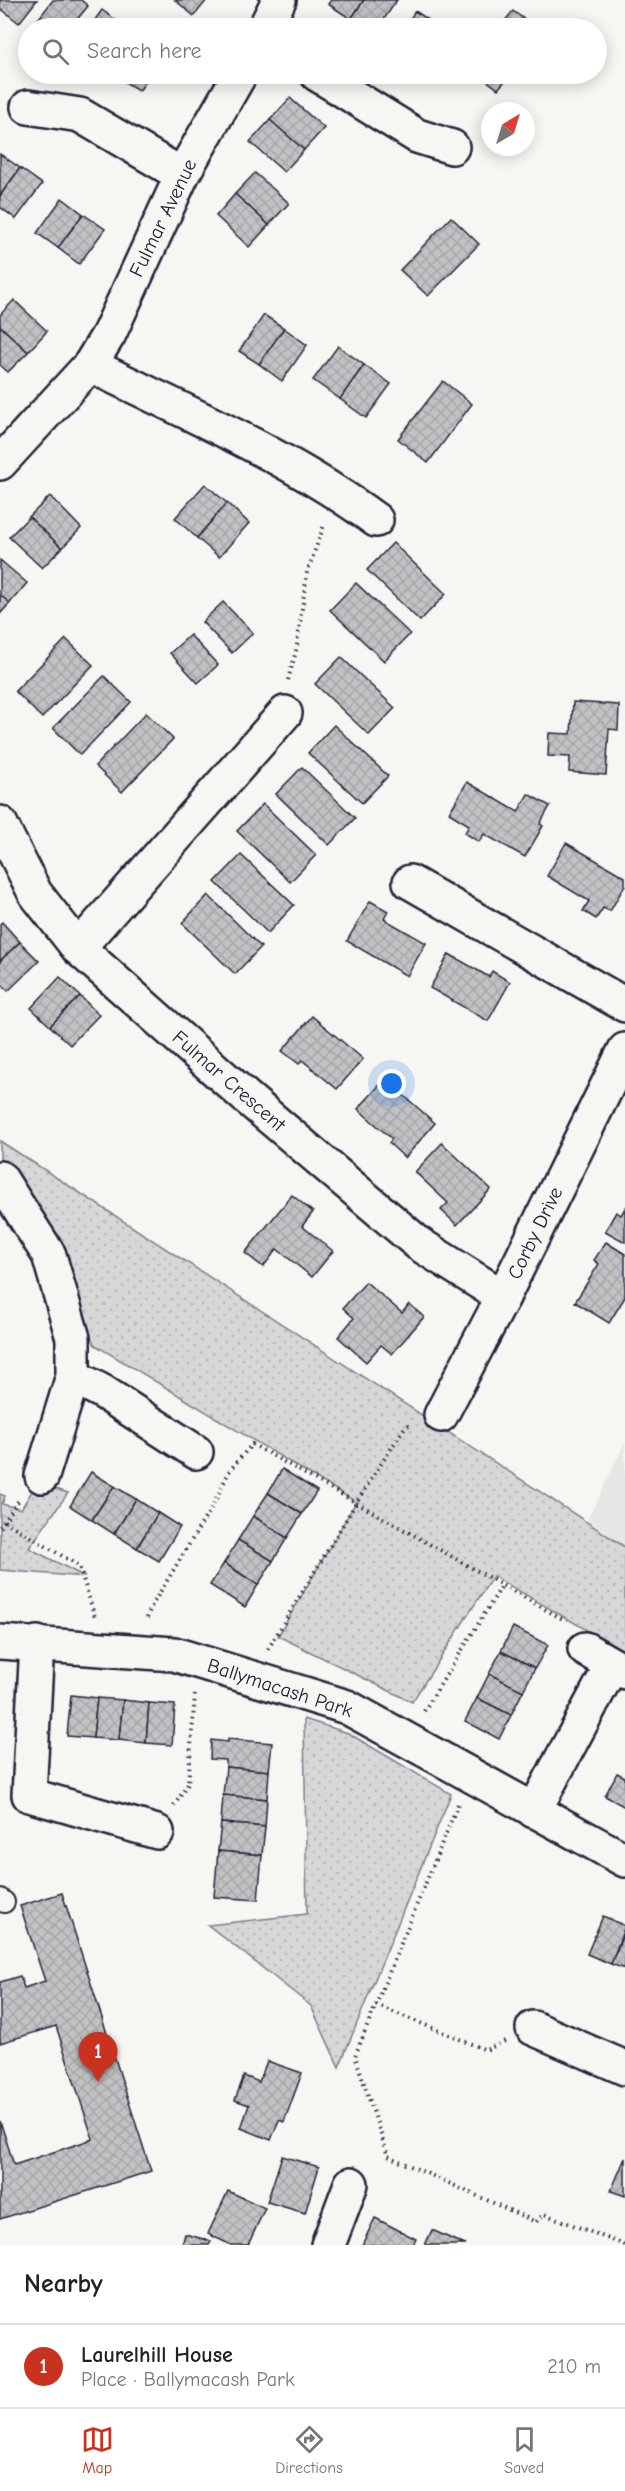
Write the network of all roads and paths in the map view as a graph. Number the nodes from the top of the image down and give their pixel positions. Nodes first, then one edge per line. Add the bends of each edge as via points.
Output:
1 (279, 0) edge
2 (269, 18) edge
3 (234, 84) edge
4 (333, 84) edge
5 (28, 107) dead end
6 (452, 147) dead end
7 (182, 176) junction
8 (90, 365) junction
9 (0, 463) edge
10 (334, 490) junction
11 (376, 520) dead end
12 (285, 713) joint
13 (0, 823) edge
14 (410, 882) dead end
15 (78, 948) junction
16 (625, 1005) edge
17 (625, 1050) edge
18 (0, 1178) edge
19 (503, 1297) junction
20 (73, 1376) junction
21 (441, 1415) joint
22 (196, 1452) dead end
23 (42, 1476) dead end
24 (356, 1503) junction
25 (4, 1521) dead end
26 (503, 1584) junction
27 (0, 1642) edge
28 (37, 1643) junction
29 (122, 1649) junction
30 (198, 1661) junction
31 (607, 1662) edge
32 (251, 1677) junction
33 (406, 1739) junction
34 (470, 1775) junction
35 (534, 1811) junction
36 (157, 1832) joint
37 (625, 1860) edge
38 (376, 2005) junction
39 (533, 2028) joint
40 (625, 2068) edge
41 (351, 2184) dead end
42 (328, 2245) edge
43 (625, 2245) edge

1 - 2 street
3 - 7 street, Fulmar Avenue
4 - 6 street via 417,136
5 - 7 street via 80,116
7 - 8 street, Fulmar Avenue via 109,334
8 - 9 street, Fulmar Avenue
8 - 10 street
10 - 11 street
10 - 12 path via 307,573 296,651 284,696
12 - 15 street
13 - 15 street, Fulmar Crescent via 35,893
14 - 16 street
15 - 19 street, Fulmar Crescent via 419,1244
17 - 19 street, Corby Drive
18 - 20 street via 49,1255 73,1338
19 - 21 street, Corby Drive
20 - 22 street
20 - 23 street
21 - 24 path via 405,1427
24 - 26 path
24 - 29 path via 252,1444 230,1470 213,1505
24 - 32 path
25 - 29 path via 79,1566
26 - 31 path via 580,1630
26 - 33 path
27 - 28 street, Ballymacash Park
28 - 29 street, Ballymacash Park
28 - 36 street via 29,1795
29 - 30 street, Ballymacash Park via 174,1654
30 - 32 street, Ballymacash Park
30 - 36 path via 188,1784
31 - 35 street
32 - 33 street, Ballymacash Park via 347,1707
33 - 34 street, Ballymacash Park
34 - 35 street, Ballymacash Park
34 - 38 path
35 - 37 street, Ballymacash Park
38 - 39 path via 486,2050
38 - 43 path via 355,2056 388,2156 536,2222 544,2214
39 - 40 street
41 - 42 street

